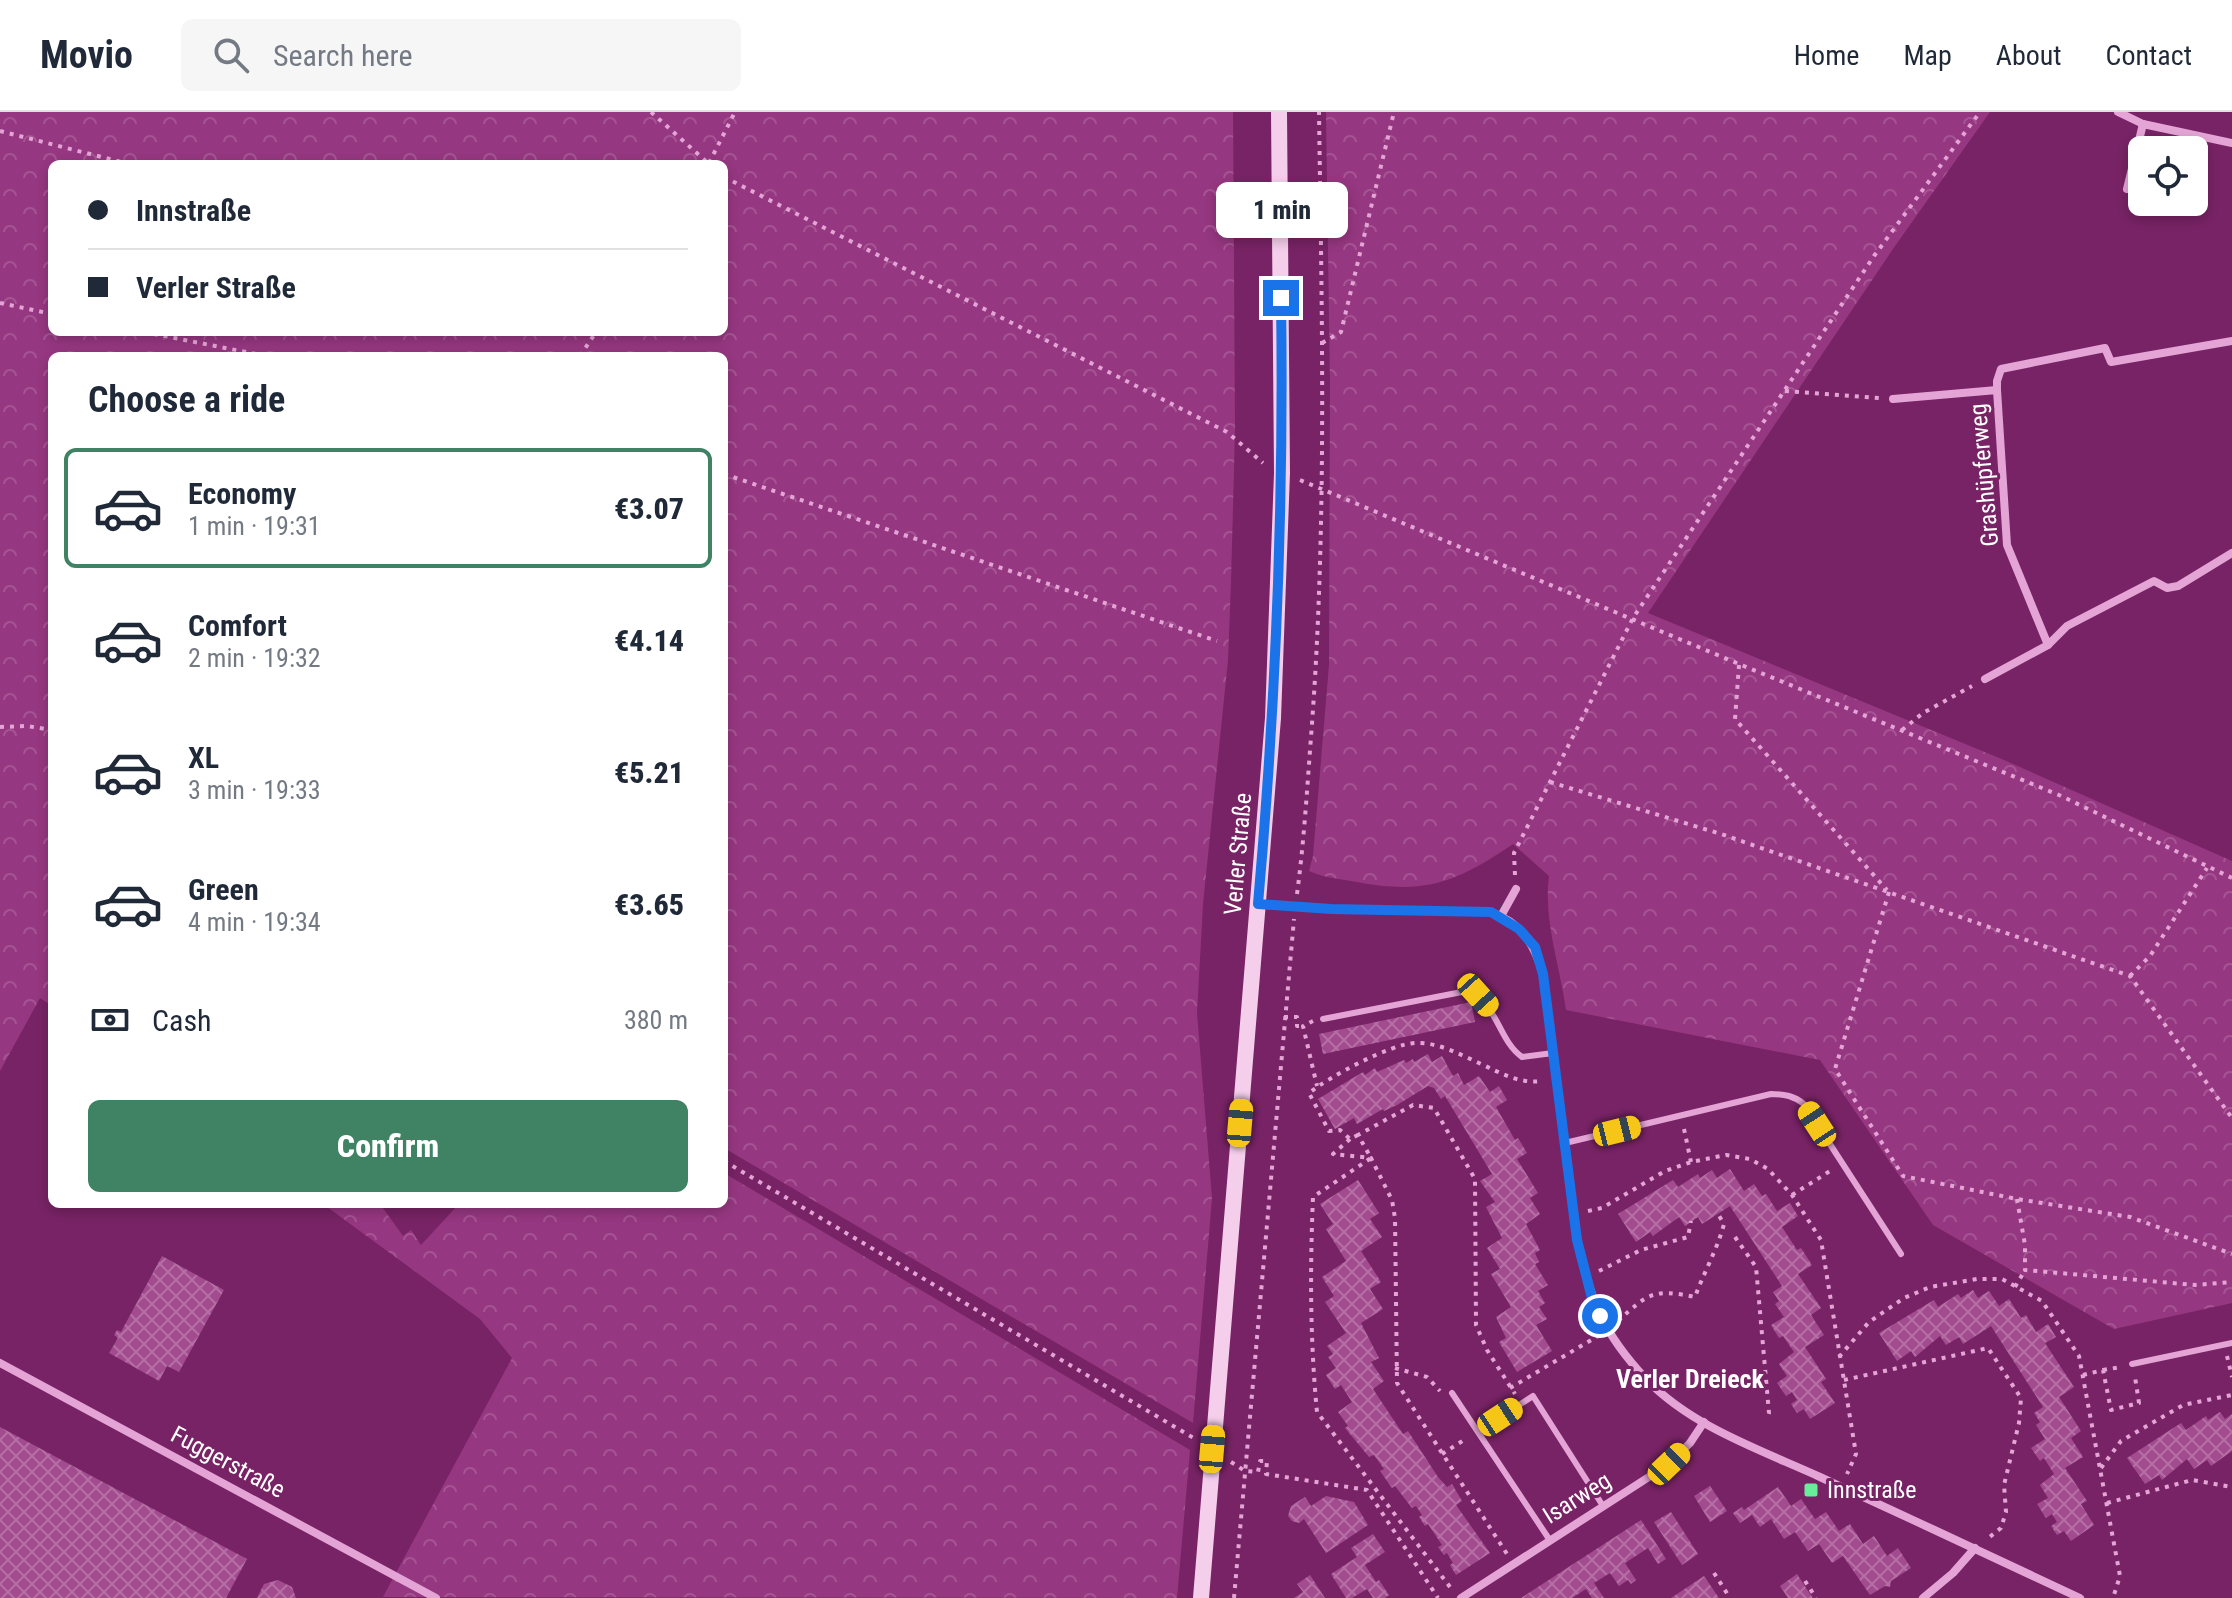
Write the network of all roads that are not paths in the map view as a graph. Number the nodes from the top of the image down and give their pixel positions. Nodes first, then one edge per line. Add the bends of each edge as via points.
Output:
1 (1279, 112) edge
2 (2118, 112) edge
3 (2143, 124) junction
4 (2232, 143) edge
5 (2127, 189) dead end
6 (2232, 341) edge
7 (1997, 390) junction
8 (1893, 399) road end
9 (2232, 553) edge
10 (2048, 645) junction
11 (1985, 679) road end
12 (1516, 889) road end
13 (1258, 904) junction
14 (1501, 916) junction
15 (1323, 1019) road end
16 (1553, 1053) junction
17 (1565, 1143) junction
18 (1901, 1254) dead end
19 (2232, 1343) edge
20 (0, 1363) edge
21 (2132, 1364) road end
22 (1452, 1393) road end
23 (1704, 1422) junction
24 (1479, 1431) junction
25 (1603, 1506) junction
26 (1549, 1539) junction
27 (1975, 1548) junction
28 (436, 1598) edge
29 (1201, 1598) edge
30 (1461, 1598) edge
31 (1923, 1598) edge
32 (2080, 1598) edge

1 - 13 main road, Verler Straße via 1282,473 1273,718
2 - 3 street
3 - 4 street
3 - 5 street
6 - 7 street, Grashüpferweg via 2111,362 2105,348 2001,369
7 - 8 street, Grashüpferweg
7 - 10 street, Grashüpferweg via 2007,545
9 - 10 street via 2178,586 2167,588 2154,581 2067,626
10 - 11 street
12 - 14 street
13 - 14 street
13 - 29 main road, Verler Straße
14 - 16 street via 1535,947
15 - 16 lane via 1467,991 1478,995 1492,1012 1511,1050 1522,1057
16 - 17 street
17 - 18 lane via 1771,1094 1797,1098
17 - 23 street via 1593,1302 1607,1330 1647,1380
19 - 21 lane
20 - 28 street, Fuggerstraße
22 - 24 lane
23 - 25 street, Isarweg via 1669,1464
23 - 27 street
24 - 25 lane via 1533,1396
24 - 26 lane
25 - 26 street, Isarweg
26 - 30 street, Isarweg
27 - 31 street
27 - 32 street

